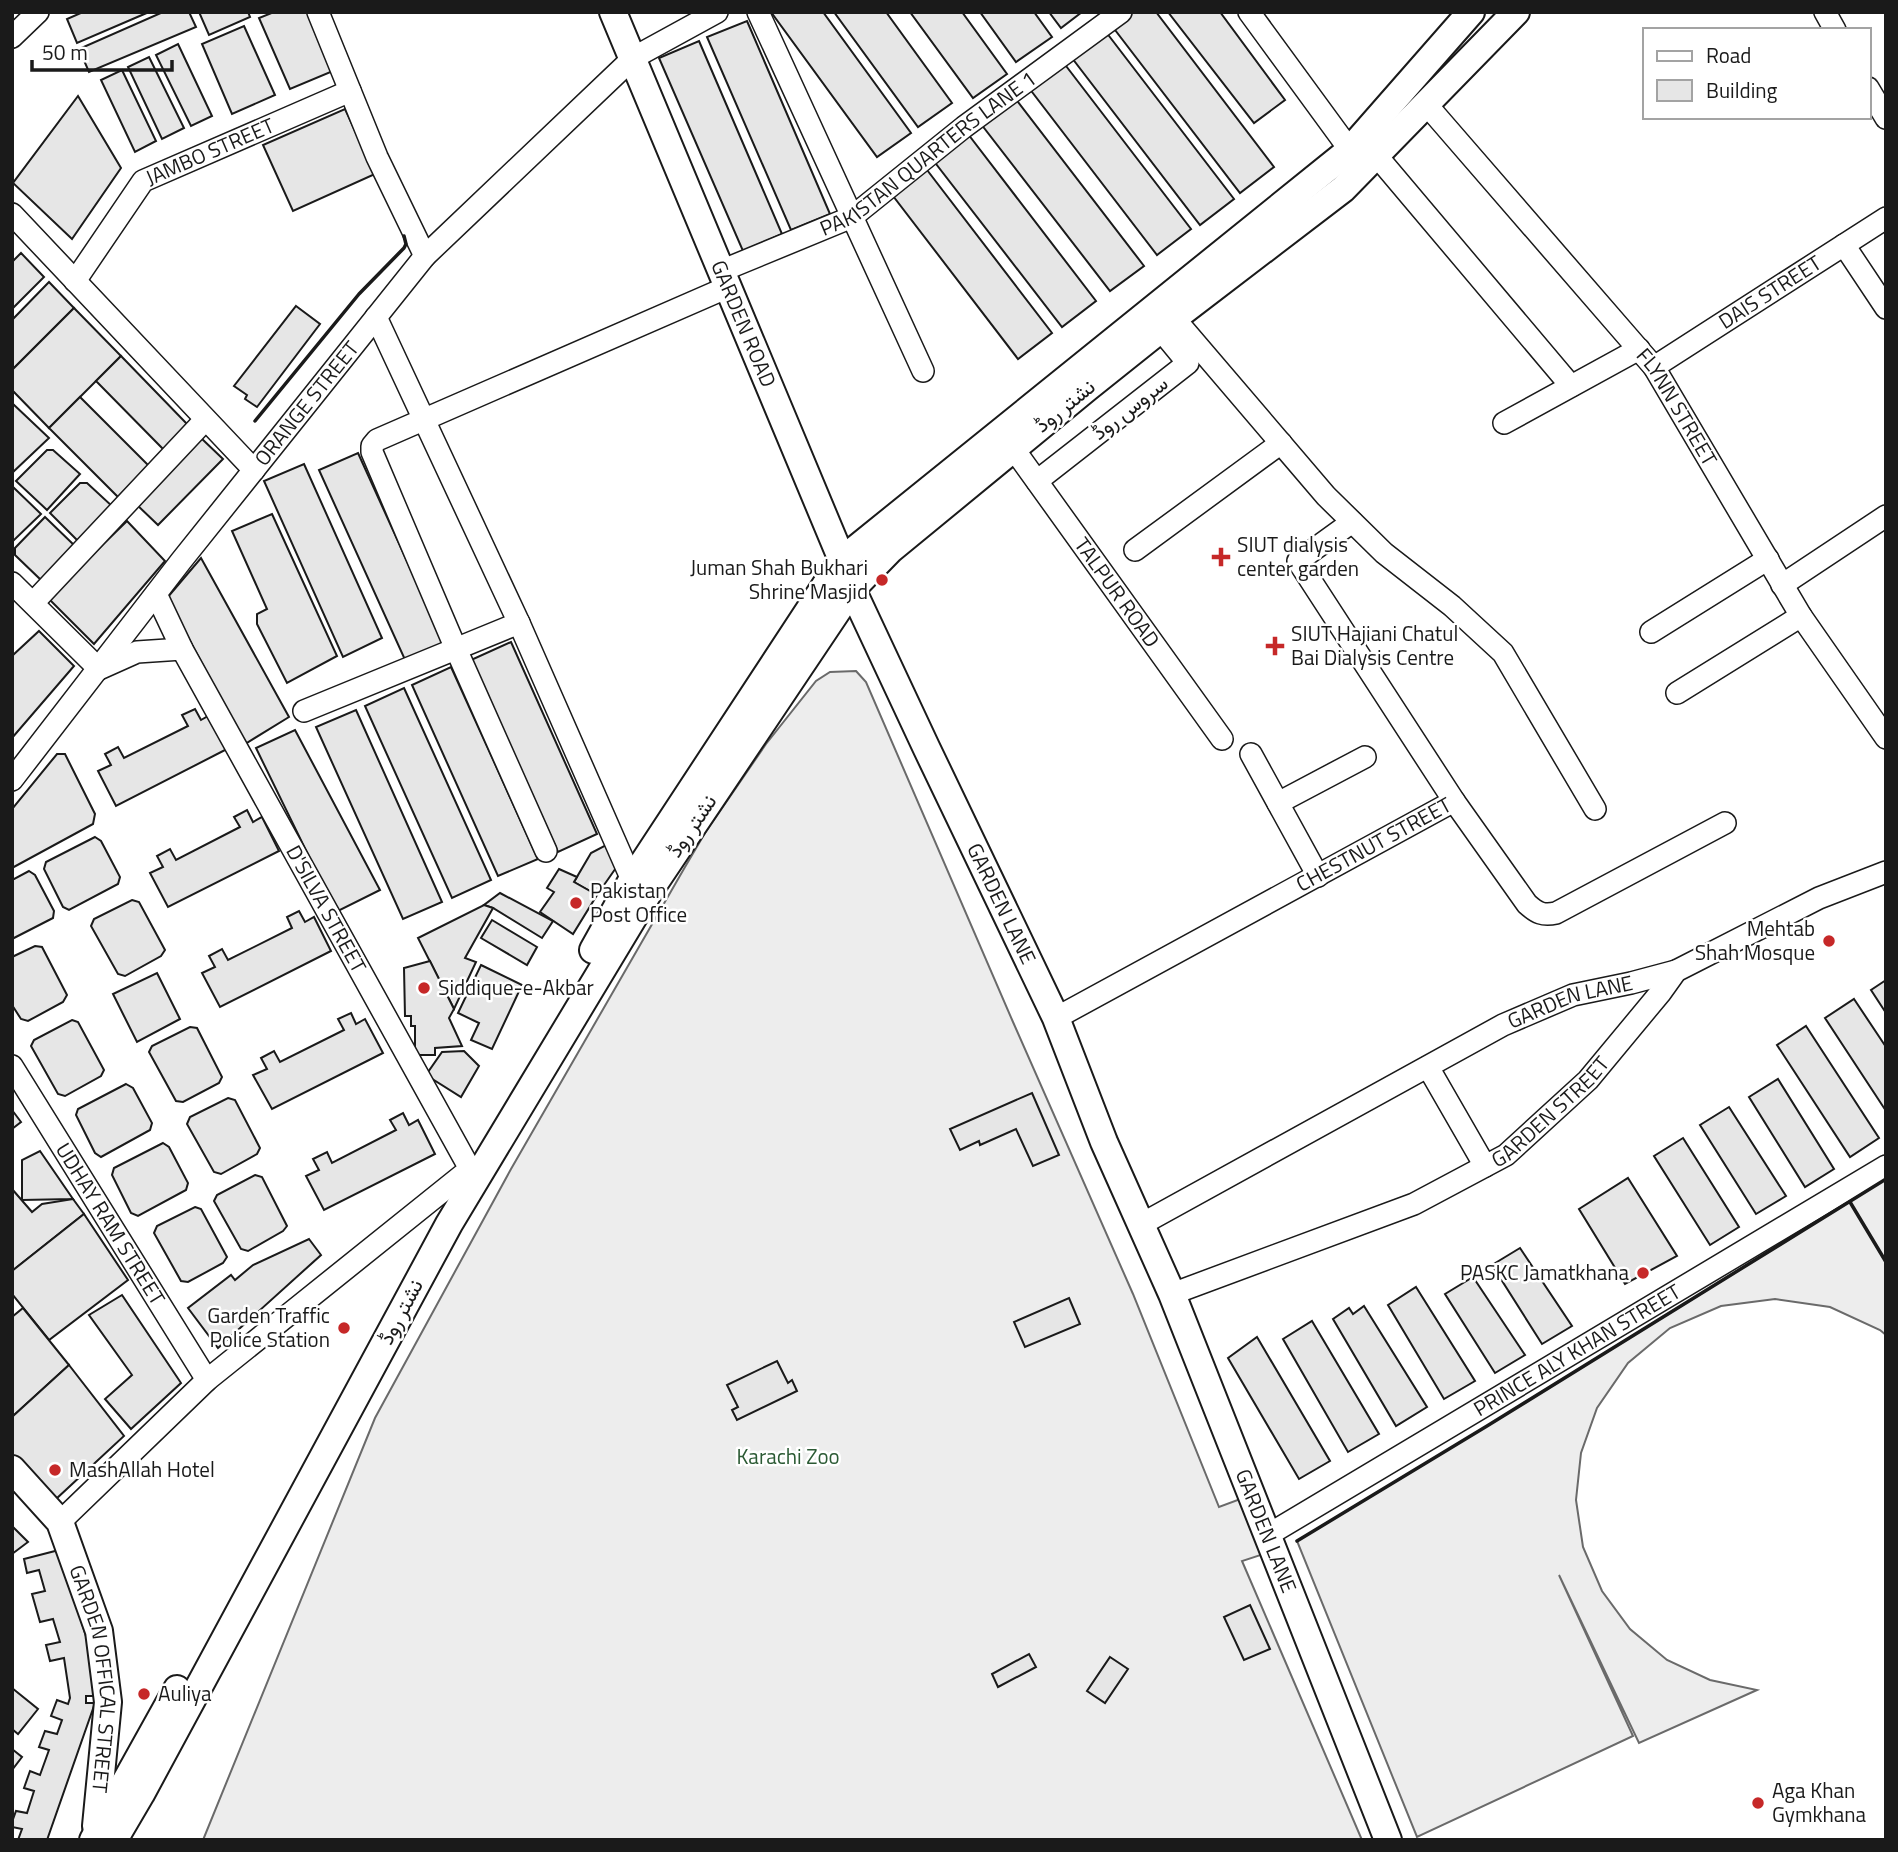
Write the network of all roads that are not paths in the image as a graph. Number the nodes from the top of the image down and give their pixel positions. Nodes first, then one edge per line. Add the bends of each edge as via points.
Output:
1 (38, 12) edge
2 (318, 12) edge
3 (613, 12) edge
4 (717, 12) edge
5 (758, 12) edge
6 (1121, 12) edge
7 (1249, 12) edge
8 (1471, 12) edge
9 (1516, 12) edge
10 (1825, 12) edge
11 (1834, 28) edge
12 (12, 37) edge
13 (633, 58) junction
14 (350, 91) junction
15 (1870, 91) edge
16 (1426, 104) junction
17 (1886, 118) edge
18 (1364, 158) junction
19 (12, 214) edge
20 (852, 217) junction
21 (1886, 219) edge
22 (1844, 245) junction
23 (425, 256) junction
24 (725, 279) junction
25 (75, 281) junction
26 (1886, 308) edge
27 (376, 317) junction
28 (1167, 324) junction
29 (1639, 349) junction
30 (1654, 367) junction
31 (923, 371) dead end
32 (1571, 386) junction
33 (205, 420) junction
34 (426, 420) junction
35 (1504, 424) dead end
36 (1281, 443) junction
37 (1013, 448) junction
38 (254, 470) junction
39 (1037, 481) junction
40 (1886, 516) edge
41 (1352, 522) junction
42 (1135, 550) dead end
43 (1768, 559) junction
44 (842, 560) junction
45 (12, 583) edge
46 (1782, 584) junction
47 (852, 589) junction
48 (156, 594) junction
49 (33, 603) junction
50 (1801, 616) junction
51 (519, 623) junction
52 (1651, 632) dead end
53 (182, 649) junction
54 (456, 649) junction
55 (99, 669) junction
56 (1677, 693) dead end
57 (304, 711) dead end
58 (1886, 738) edge
59 (1223, 739) dead end
60 (1251, 754) dead end
61 (1365, 757) dead end
62 (12, 780) edge
63 (1454, 801) junction
64 (1278, 803) junction
65 (1595, 809) dead end
66 (1725, 823) dead end
67 (546, 851) dead end
68 (1886, 872) edge
69 (1318, 876) junction
70 (641, 885) junction
71 (1676, 971) junction
72 (1056, 1018) junction
73 (12, 1066) edge
74 (1427, 1067) junction
75 (1886, 1166) edge
76 (1485, 1167) junction
77 (470, 1169) junction
78 (1140, 1225) junction
79 (1172, 1294) junction
80 (208, 1380) junction
81 (12, 1469) edge
82 (60, 1522) junction
83 (1268, 1535) junction
84 (99, 1839) edge
85 (1388, 1840) edge

1 - 12 street
2 - 14 street
3 - 13 main road, GARDEN ROAD
4 - 13 street, ORANGE STREET
5 - 20 street
6 - 20 street, PAKISTAN QUARTERS LANE 1 via 964,127
7 - 18 street
8 - 18 main road, نشتر روڈ
9 - 16 main road, نشتر روڈ
10 - 11 street
13 - 23 street, ORANGE STREET
13 - 24 main road, GARDEN ROAD
14 - 23 street
14 - 25 street, JAMBO STREET via 142,181
15 - 17 street
16 - 18 main road, نشتر روڈ
16 - 29 street, FLYNN STREET
18 - 28 main road, نشتر روڈ via 1343,189
18 - 32 street
18 - 44 main road, نشتر روڈ
19 - 25 street
20 - 24 street, PAKISTAN QUARTERS LANE 1
20 - 31 street
21 - 22 street, DAIS STREET
22 - 26 street
22 - 30 street, DAIS STREET
23 - 27 street, ORANGE STREET
24 - 34 street, PAKISTAN QUARTERS LANE 1
24 - 44 main road, GARDEN ROAD
25 - 33 street
27 - 34 street
27 - 38 street, ORANGE STREET
28 - 36 street
28 - 37 main road, نشتر روڈ
28 - 39 street, سروس روڈ via 1188,363
29 - 30 street, FLYNN STREET
29 - 32 street
30 - 43 street, FLYNN STREET
32 - 35 street
33 - 38 street
33 - 49 street
34 - 51 street
34 - 54 street, PAKISTAN QUARTERS LANE 1 via 377,440 372,452
36 - 41 street
36 - 42 street
37 - 39 street, TALPUR ROAD
37 - 47 main road, نشتر روڈ via 890,550
38 - 48 street, ORANGE STREET
39 - 59 street, TALPUR ROAD
40 - 46 street
41 - 63 street, CHESTNUT STREET via 1298,561
41 - 65 street via 1503,653
43 - 46 street, FLYNN STREET
43 - 52 street
44 - 47 main road, GARDEN ROAD
44 - 70 main road, نشتر روڈ
45 - 49 street
46 - 50 street, FLYNN STREET
47 - 70 main road, نشتر روڈ
47 - 72 main road, GARDEN LANE
48 - 53 street, D'SILVA STREET
48 - 55 street, ORANGE STREET
49 - 55 street
50 - 56 street
50 - 58 street, FLYNN STREET
51 - 54 street
51 - 70 street
53 - 55 street via 137,652
53 - 77 street, D'SILVA STREET
54 - 57 street
54 - 67 street, PAKISTAN QUARTERS LANE 1
55 - 62 street, ORANGE STREET
60 - 64 street
61 - 64 street
63 - 66 street via 1527,904 1546,915
63 - 69 street, CHESTNUT STREET
64 - 69 street
68 - 71 street, GARDEN STREET via 1819,898
69 - 72 street, CHESTNUT STREET
70 - 77 main road, نشتر روڈ
70 - 84 main road, نشتر روڈ via 449,1224 147,1782
71 - 74 street, GARDEN LANE via 1573,995 1503,1025
71 - 76 street, GARDEN STREET via 1588,1080 1506,1155
72 - 78 main road, GARDEN LANE
73 - 80 street, UDHAY RAM STREET
74 - 76 street
74 - 78 street, GARDEN LANE
75 - 83 street, PRINCE ALY KHAN STREET
76 - 79 street, GARDEN STREET via 1415,1204
77 - 80 street
77 - 84 main road, نشتر روڈ
78 - 79 main road, GARDEN LANE
79 - 83 main road, GARDEN LANE
80 - 82 street
81 - 82 main road
82 - 84 main road, GARDEN OFFICAL STREET via 99,1631 108,1702
83 - 85 main road, GARDEN LANE

